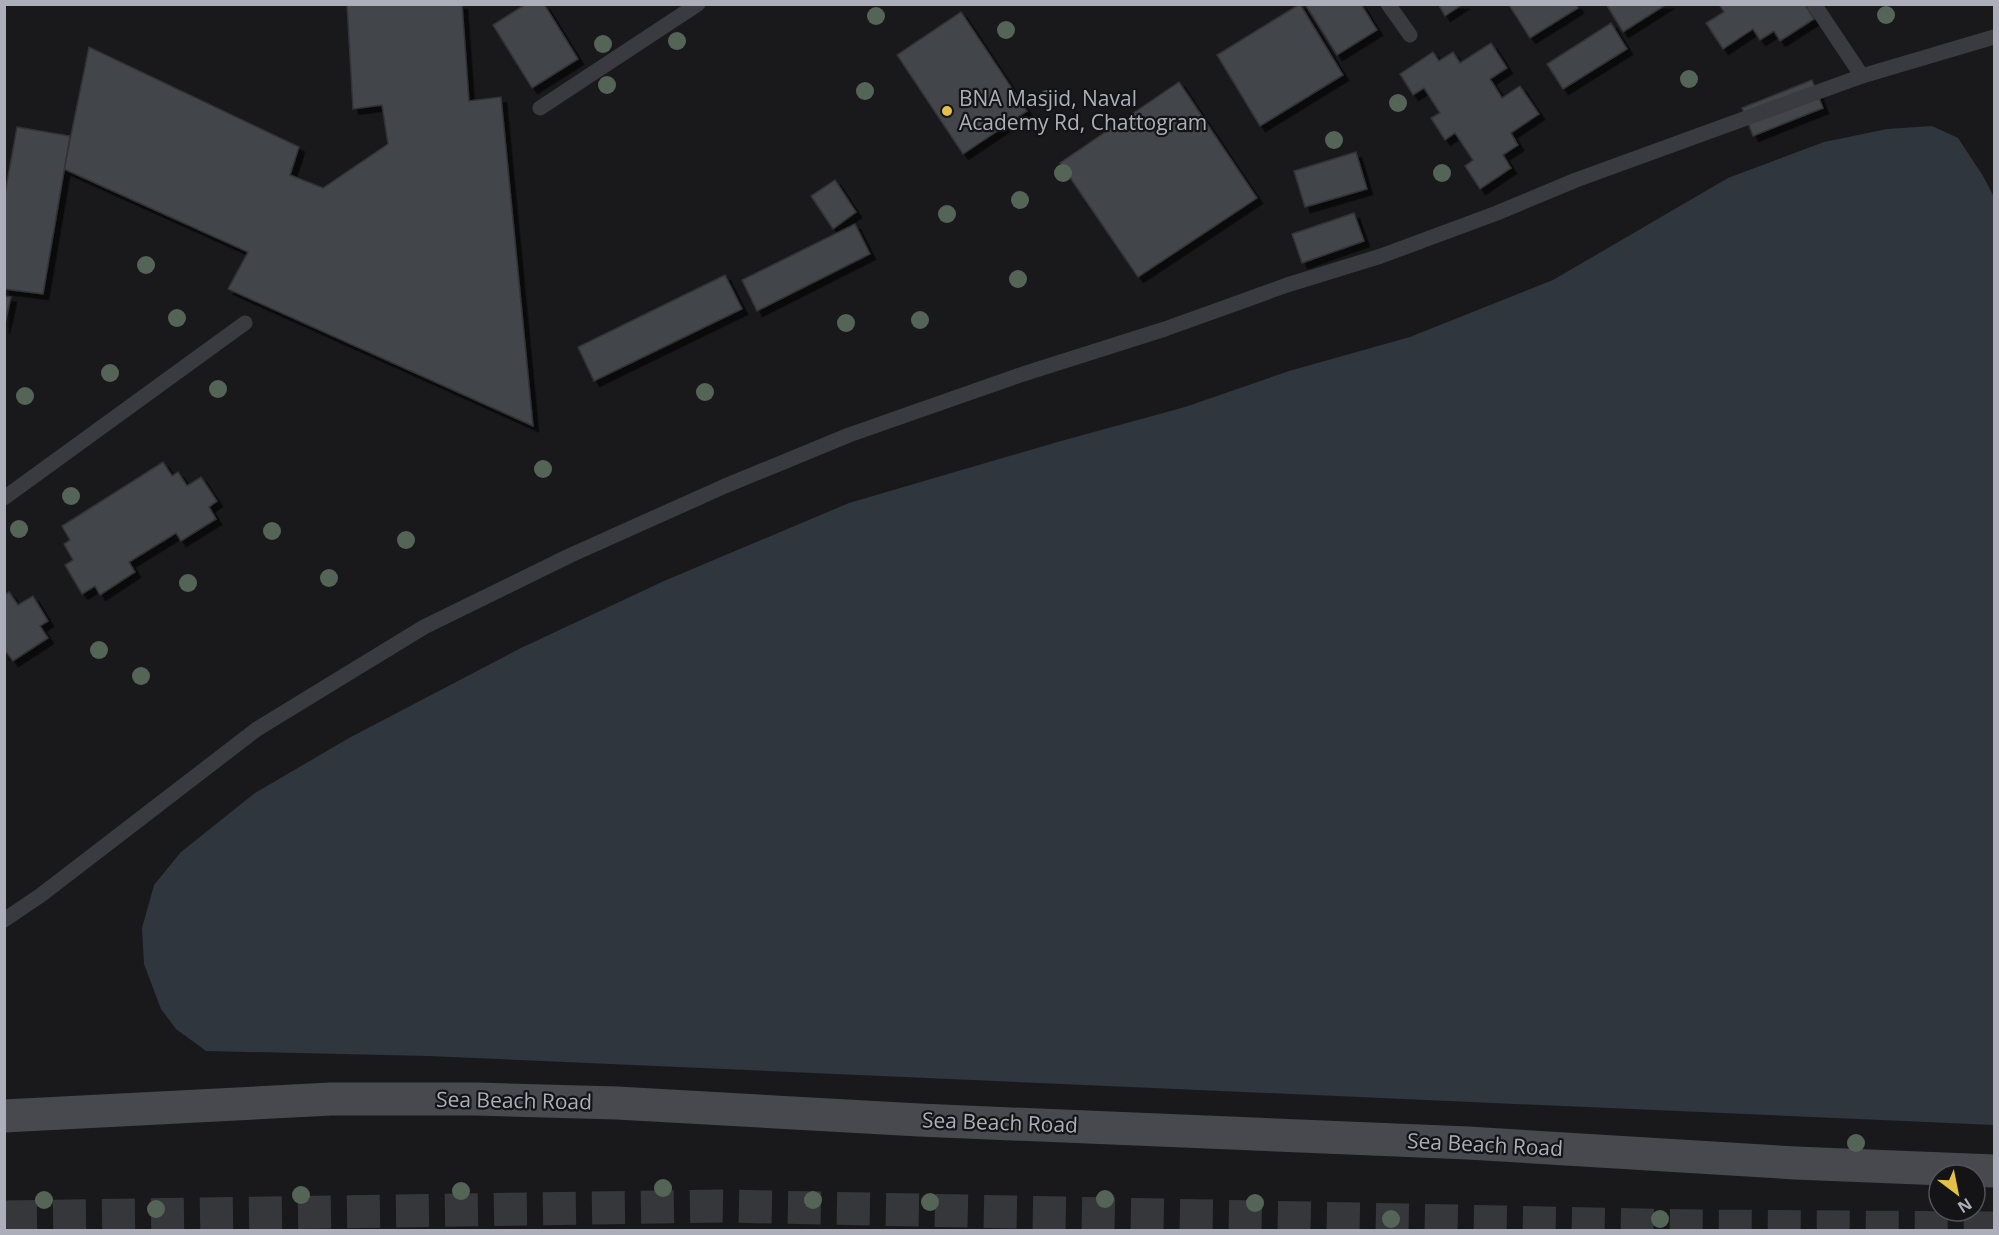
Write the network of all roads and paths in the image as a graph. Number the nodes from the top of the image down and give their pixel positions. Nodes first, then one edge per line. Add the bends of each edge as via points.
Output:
1 (698, 4) edge
2 (1388, 4) edge
3 (1814, 4) edge
4 (1410, 35) dead end
5 (1995, 38) edge
6 (1862, 76) junction
7 (540, 108) dead end
8 (245, 323) dead end
9 (4, 498) edge
10 (4, 920) edge
11 (4, 1116) edge
12 (1995, 1171) edge

1 - 7 lane
2 - 4 lane
3 - 6 lane
5 - 6 lane
6 - 10 lane via 1381,256 849,435 571,555 424,627 257,729
8 - 9 lane
11 - 12 main road, Sea Beach Road via 332,1100 617,1102

